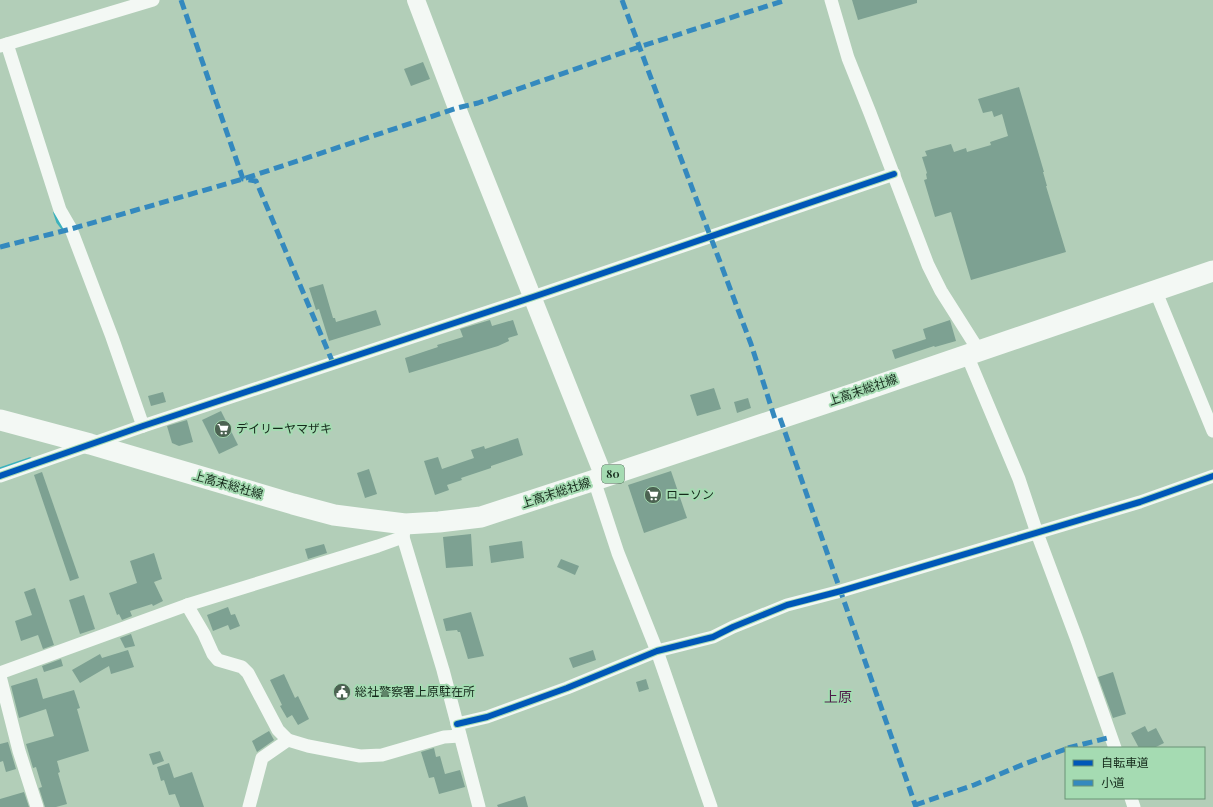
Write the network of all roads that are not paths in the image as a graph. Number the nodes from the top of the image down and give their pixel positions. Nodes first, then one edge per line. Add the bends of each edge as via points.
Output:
1 (153, 0) edge
2 (416, 0) edge
3 (831, 0) edge
4 (3, 45) edge
5 (894, 174) junction
6 (1213, 271) edge
7 (1156, 292) junction
8 (533, 297) junction
9 (973, 353) junction
10 (0, 420) edge
11 (143, 426) junction
12 (1213, 431) edge
13 (90, 444) junction
14 (0, 476) edge
15 (1213, 476) edge
16 (599, 479) junction
17 (404, 531) junction
18 (1037, 532) junction
19 (187, 605) junction
20 (657, 651) junction
21 (0, 673) edge
22 (0, 676) edge
23 (458, 730) junction
24 (288, 740) junction
25 (1115, 747) edge
26 (37, 807) edge
27 (249, 807) edge
28 (479, 807) edge
29 (711, 807) edge

1 - 4 street
2 - 8 street
3 - 5 street via 848,58
4 - 11 street via 60,210 71,229
5 - 8 street
5 - 9 street via 928,265
6 - 7 main road, 上高末総社線 / 80
7 - 9 main road, 上高末総社線 / 80
7 - 12 street
8 - 11 street
8 - 16 street
9 - 16 main road, 上高末総社線 / 80
9 - 18 street
10 - 13 main road, 上高末総社線 / 80
11 - 13 street
13 - 14 street
13 - 17 main road, 上高末総社線 / 80 via 293,504
15 - 18 street via 1140,502
16 - 17 main road, 上高末総社線 / 80 via 481,516 439,522
16 - 20 street via 618,553
17 - 19 street via 378,546
17 - 23 street
18 - 20 street via 841,592 787,605 713,637
18 - 25 street
19 - 21 street
19 - 24 street via 212,654 218,660 242,666 278,730
20 - 23 street via 567,688 487,716
20 - 29 street
22 - 26 street
23 - 24 street via 444,737 382,755 360,756
23 - 28 street
24 - 27 street via 262,758

